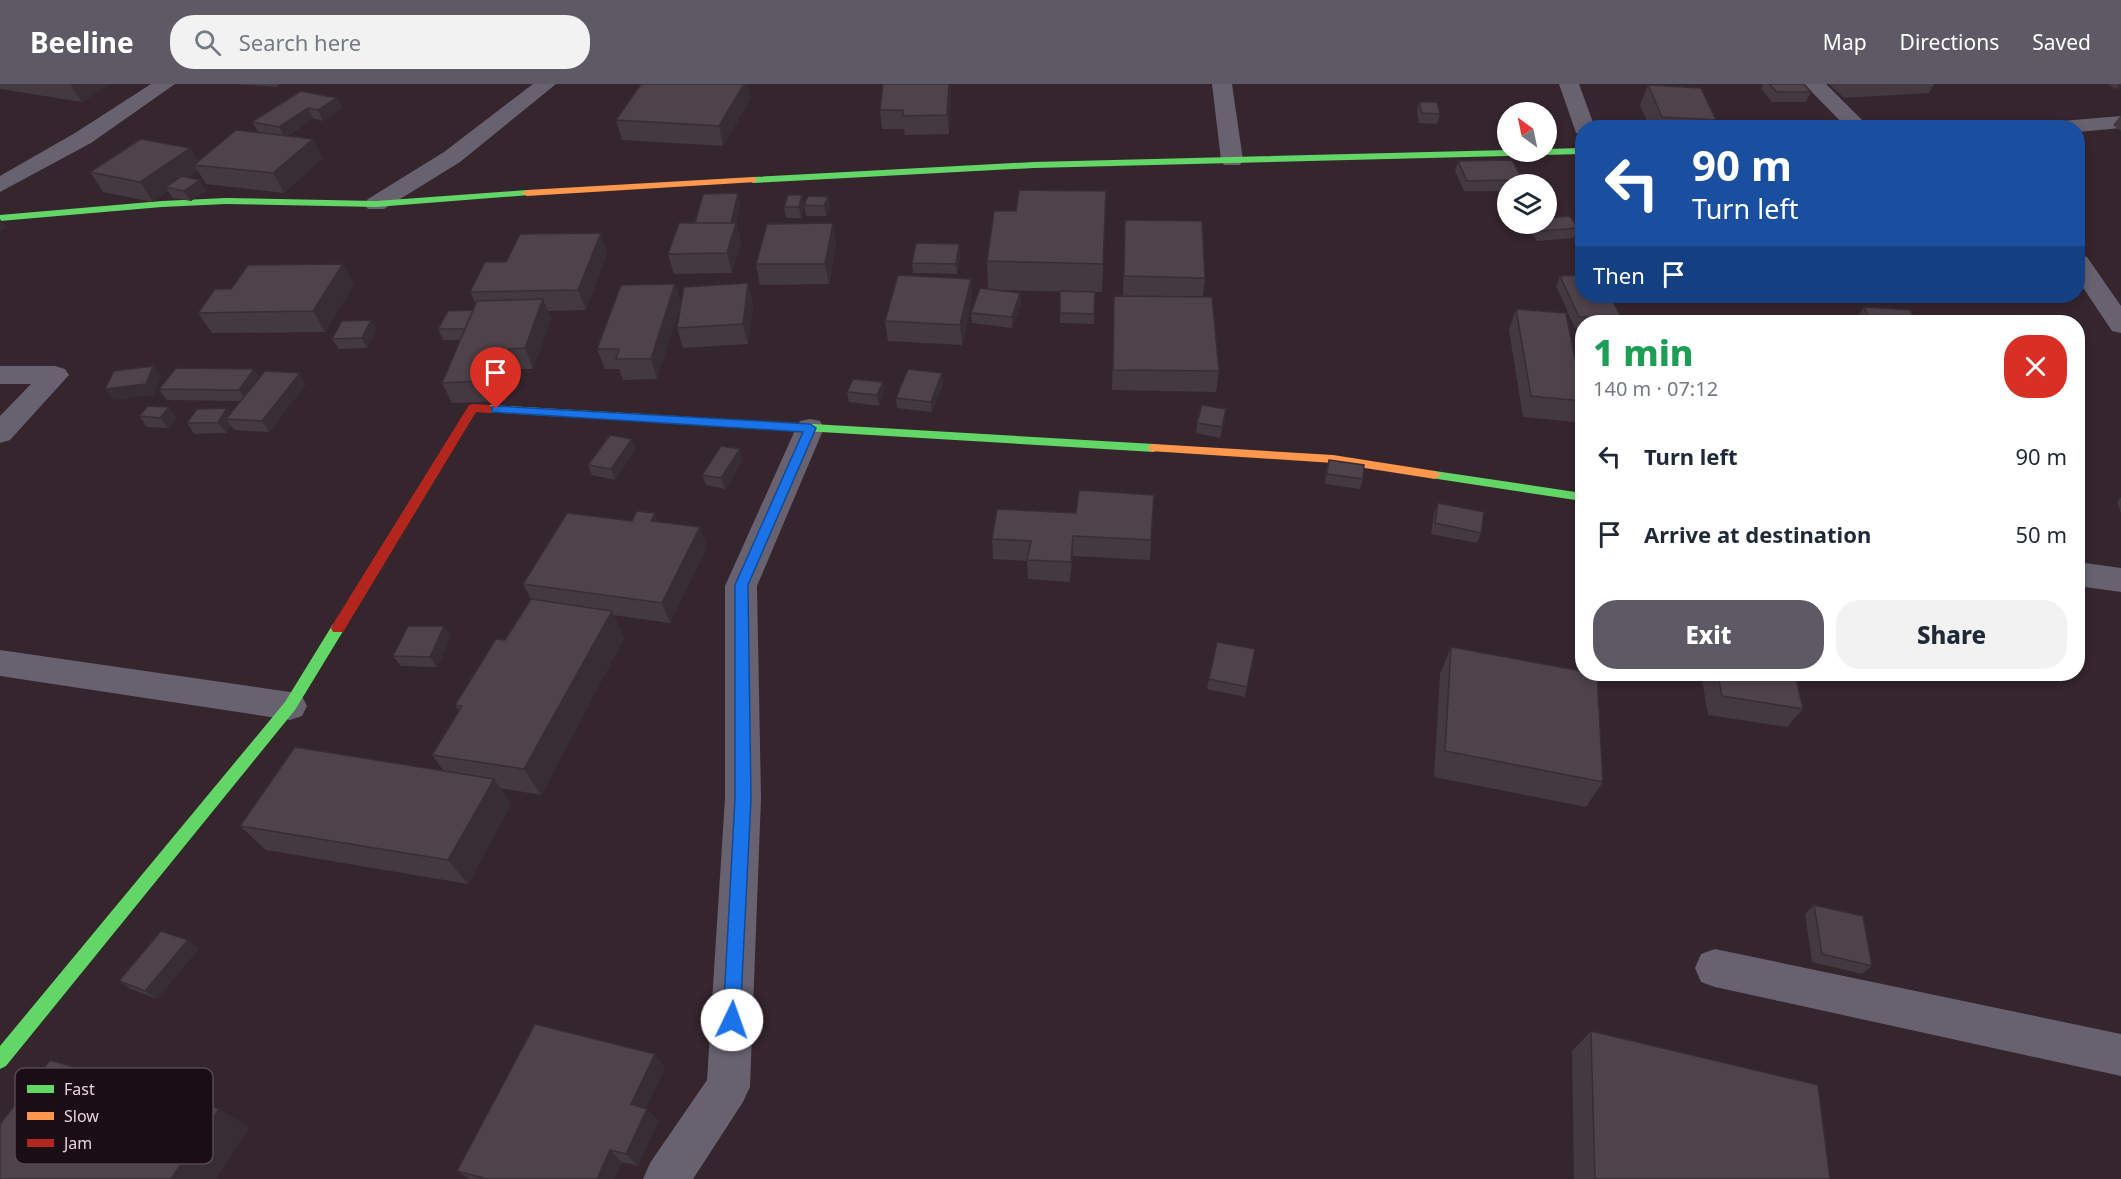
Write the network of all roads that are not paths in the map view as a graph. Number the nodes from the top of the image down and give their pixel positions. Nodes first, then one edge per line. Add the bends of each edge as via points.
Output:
1 (165, 84) edge
2 (546, 84) edge
3 (1222, 84) edge
4 (1569, 84) edge
5 (1814, 84) edge
6 (1581, 120) edge
7 (1852, 120) edge
8 (2121, 122) edge
9 (2085, 125) edge
10 (1575, 151) edge
11 (1232, 160) junction
12 (0, 185) edge
13 (376, 204) junction
14 (0, 218) edge
15 (2085, 272) edge
16 (2121, 325) edge
17 (0, 375) edge
18 (810, 428) junction
19 (0, 433) edge
20 (1575, 496) edge
21 (2085, 575) edge
22 (2121, 580) edge
23 (0, 663) edge
24 (290, 706) junction
25 (1714, 968) dead end
26 (2121, 1055) edge
27 (0, 1060) edge
28 (666, 1179) edge

1 - 12 street via 83,138
2 - 13 street via 452,157
3 - 11 street
4 - 6 street
5 - 7 street
8 - 9 street
10 - 11 street
11 - 13 street via 1022,166
13 - 14 street via 216,202
15 - 16 street
17 - 19 street via 55,375
18 - 20 street via 1333,459
18 - 24 street via 473,408
18 - 28 street via 741,585 743,798 728,1087
21 - 22 street
23 - 24 street
24 - 27 street
25 - 26 street

